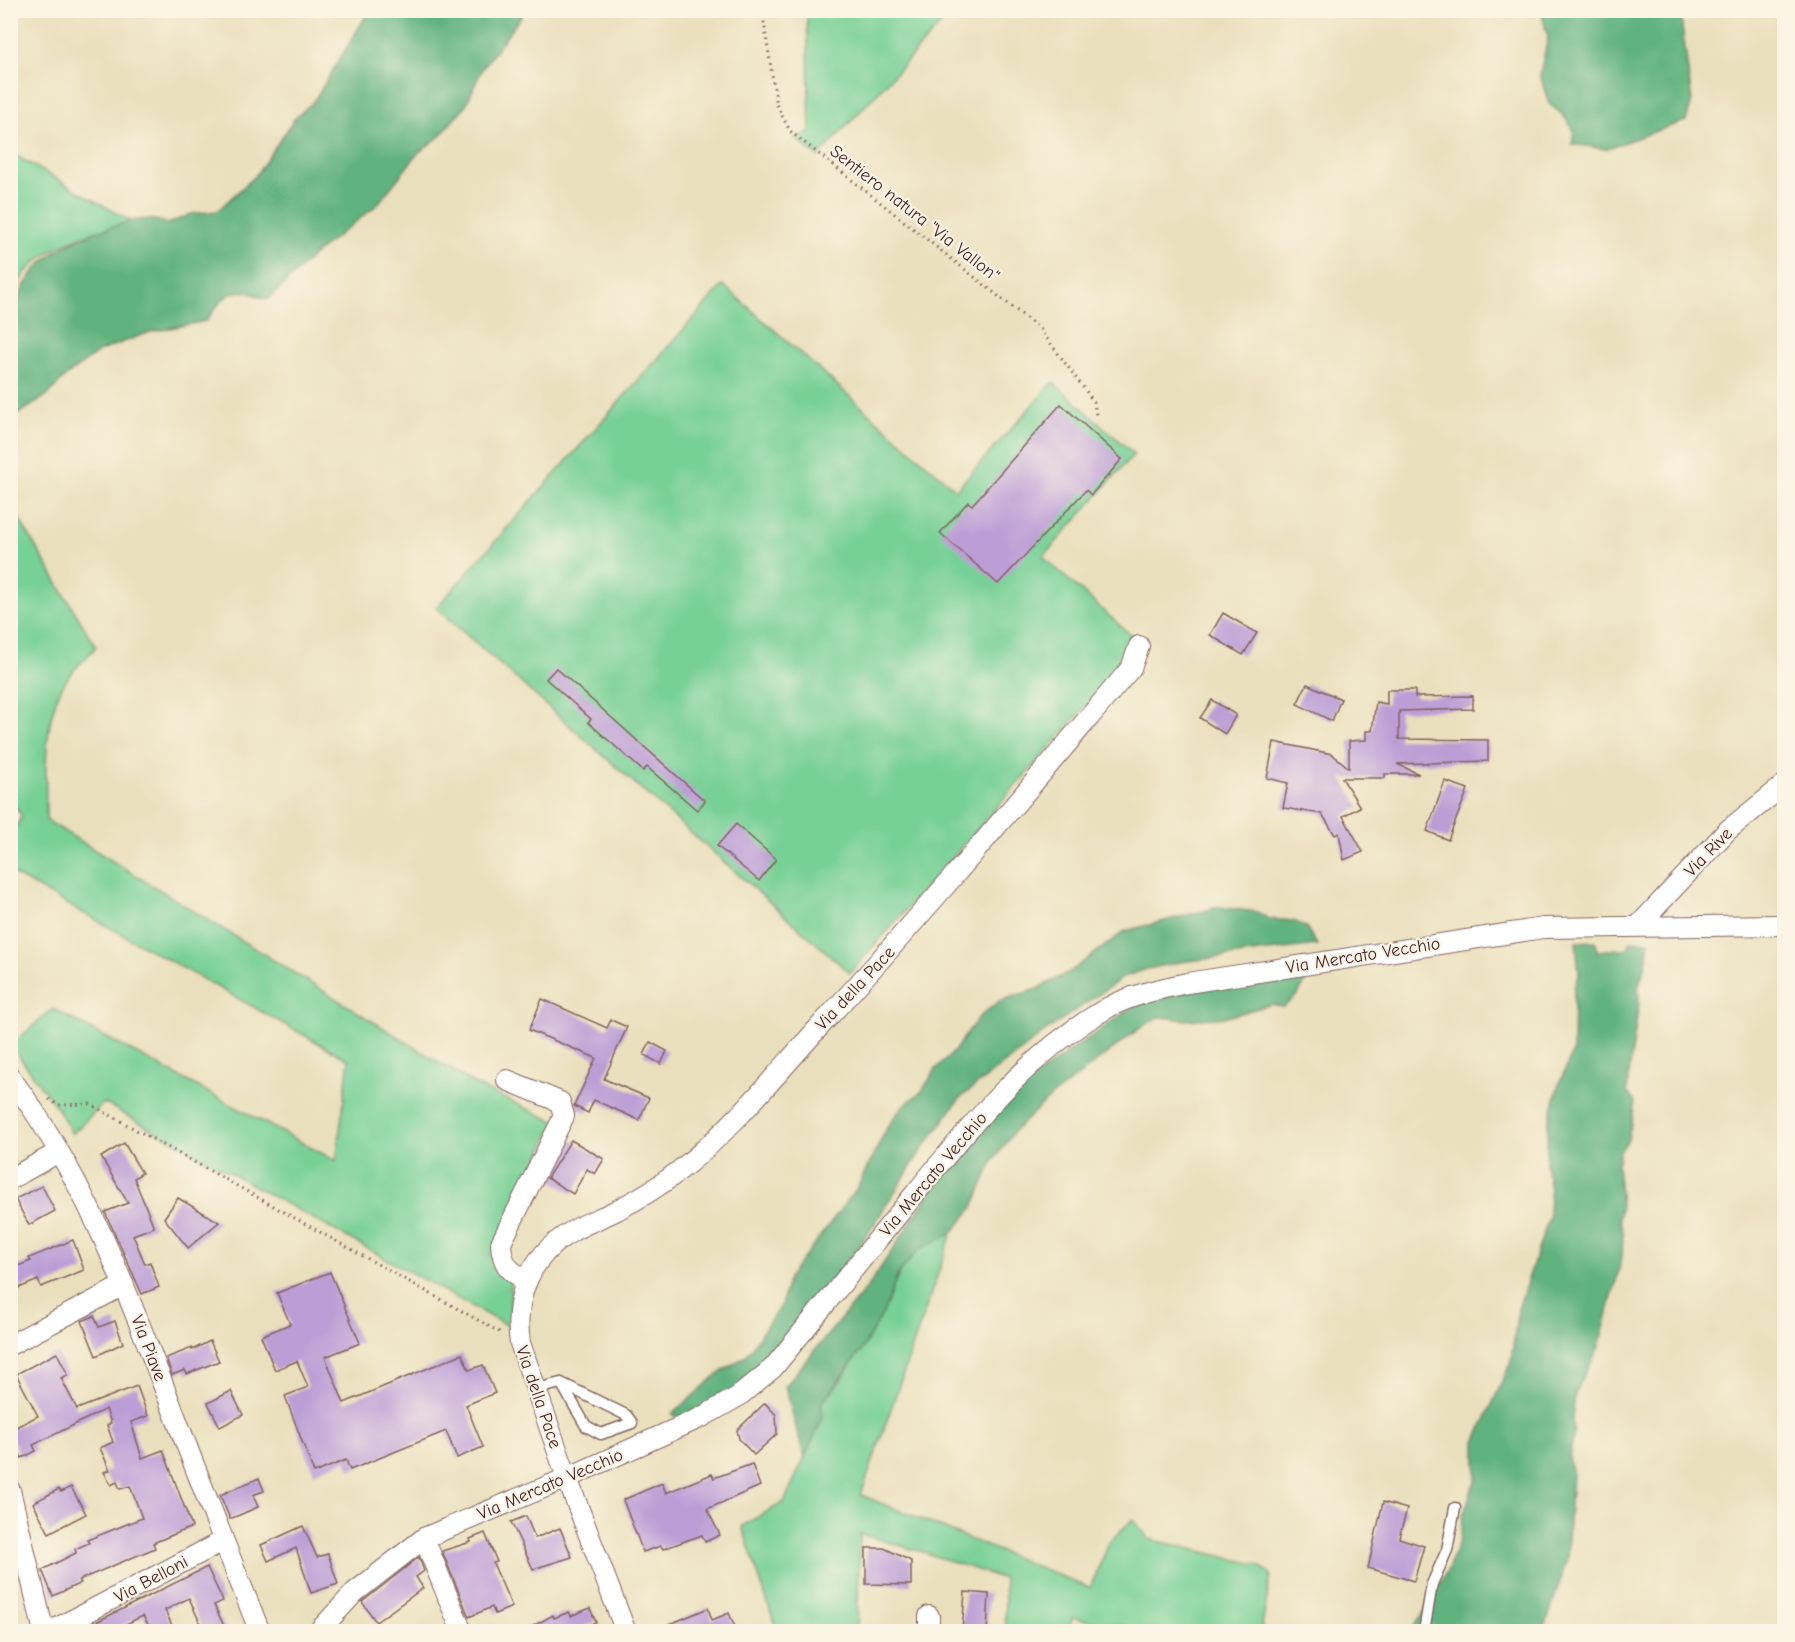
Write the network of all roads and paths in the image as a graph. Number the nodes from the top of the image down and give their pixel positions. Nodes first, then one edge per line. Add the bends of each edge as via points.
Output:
1 (762, 10) edge
2 (1096, 415) dead end
3 (1139, 646) dead end
4 (1785, 785) edge
5 (1785, 925) edge
6 (1638, 926) junction
7 (10, 1055) edge
8 (14, 1071) edge
9 (507, 1080) dead end
10 (39, 1093) dead end
11 (59, 1152) junction
12 (10, 1179) edge
13 (527, 1281) junction
14 (124, 1285) junction
15 (520, 1343) junction
16 (10, 1345) edge
17 (561, 1383) junction
18 (536, 1389) junction
19 (567, 1478) junction
20 (10, 1490) edge
21 (1455, 1508) dead end
22 (424, 1538) junction
23 (223, 1541) junction
24 (260, 1632) edge
25 (318, 1632) edge
26 (462, 1632) edge
27 (626, 1632) edge
28 (1424, 1632) edge

1 - 2 path, Sentiero natura "Via Vallon" via 777,106 790,131 1040,329 1094,402
3 - 13 street, Via della Pace via 1131,668 902,937 737,1116 685,1166 646,1194 571,1232 542,1253
4 - 6 street, Via Rive via 1728,830
5 - 6 street, Via Mercato Vecchio
6 - 19 street, Via Mercato Vecchio via 1543,928 1414,946 1187,983 1141,993 1109,1008 1065,1036 961,1135 773,1368 739,1396 702,1417
7 - 8 path
8 - 11 street, Via Piave
9 - 13 street via 560,1102 564,1116 501,1244 502,1259 510,1272
10 - 15 path via 58,1105 90,1104
11 - 12 street
11 - 14 street, Via Piave via 85,1196
13 - 15 street, Via della Pace via 519,1308
14 - 16 street
14 - 23 street, Via Piave
15 - 18 street, Via della Pace
17 - 17 lane via 586,1426 601,1434 632,1423 626,1415
17 - 18 lane
18 - 19 street, Via della Pace
19 - 22 street, Via Mercato Vecchio
19 - 27 street, Via della Pace
20 - 23 street, Via Belloni via 42,1624 48,1630
21 - 28 lane via 1447,1550 1432,1584
22 - 25 street, Via Mercato Vecchio via 355,1592
22 - 26 street
23 - 24 street, Via Piave

